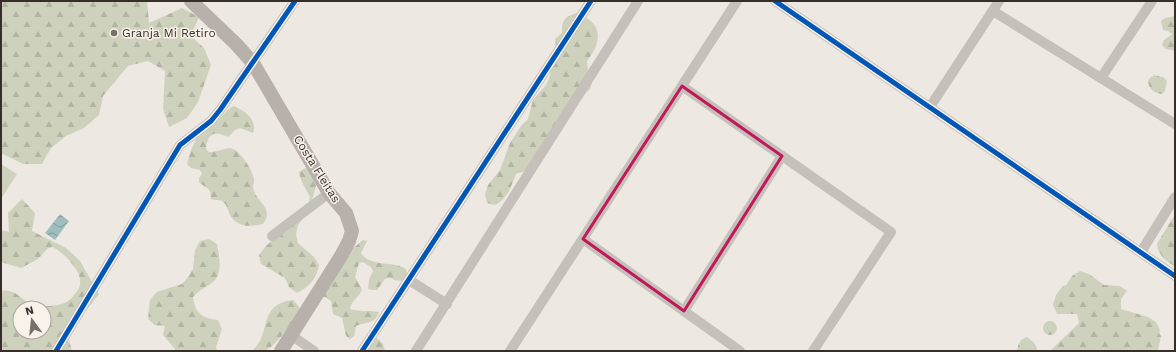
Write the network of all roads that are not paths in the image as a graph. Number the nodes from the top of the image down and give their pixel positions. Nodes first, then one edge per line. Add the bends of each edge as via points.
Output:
1 (191, 1) edge
2 (295, 1) edge
3 (591, 1) edge
4 (638, 1) edge
5 (737, 1) edge
6 (775, 1) edge
7 (999, 1) edge
8 (1152, 1) edge
9 (993, 11) junction
10 (253, 63) junction
11 (1101, 78) junction
12 (682, 86) junction
13 (930, 107) junction
14 (1175, 124) edge
15 (782, 156) junction
16 (329, 193) junction
17 (1175, 197) edge
18 (272, 236) dead end
19 (583, 239) junction
20 (1141, 252) junction
21 (1175, 276) edge
22 (409, 280) junction
23 (447, 304) junction
24 (684, 311) junction
25 (291, 335) junction
26 (56, 351) edge
27 (281, 351) edge
28 (314, 351) edge
29 (362, 351) edge
30 (416, 351) edge
31 (510, 351) edge
32 (740, 351) edge
33 (813, 351) edge

1 - 10 main road, Costa Fleitas
2 - 10 street
3 - 22 street
4 - 23 street
5 - 12 street
6 - 13 street
7 - 9 street
8 - 11 street
9 - 11 street
9 - 13 street
10 - 16 main road, Costa Fleitas
10 - 26 street via 211,121 180,146
11 - 14 street
12 - 15 street
12 - 19 street
13 - 20 street
15 - 24 street
15 - 33 street via 891,232
16 - 18 street
16 - 25 main road, Costa Fleitas via 346,213 352,231 341,256
17 - 20 street
19 - 24 street
19 - 31 street
20 - 21 street
22 - 23 street
22 - 29 street
23 - 30 street
24 - 32 street
25 - 27 main road, Costa Fleitas
25 - 28 street

